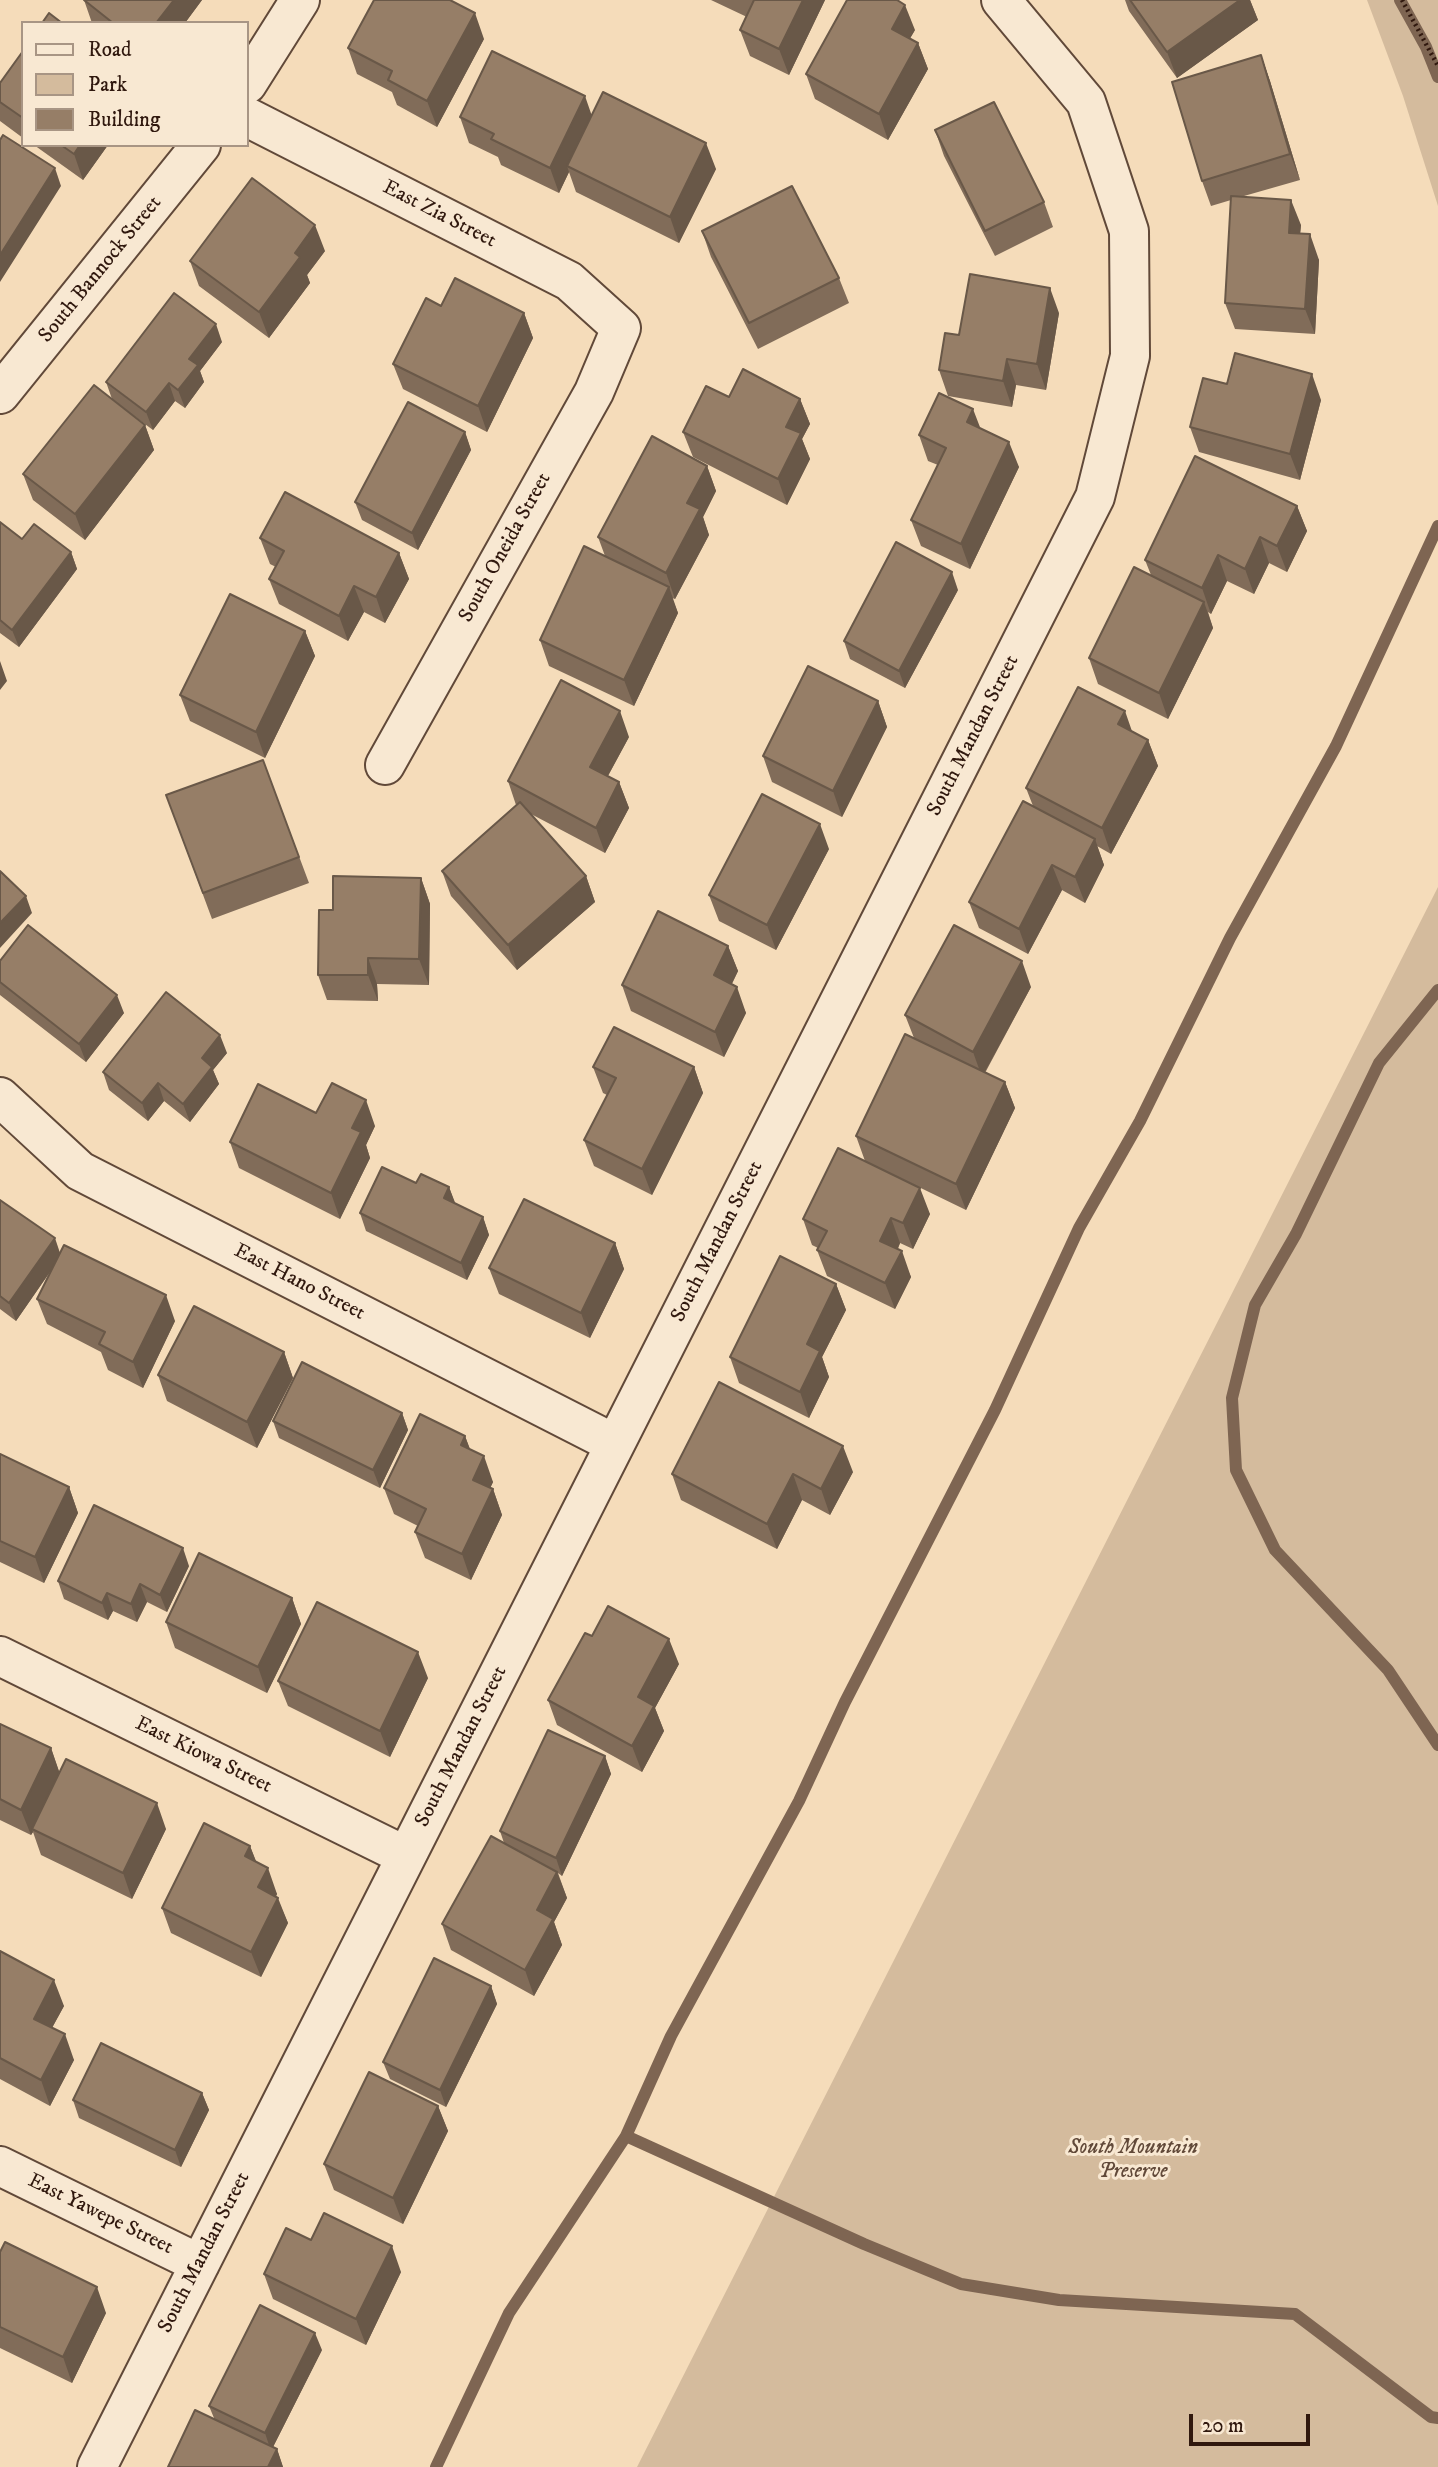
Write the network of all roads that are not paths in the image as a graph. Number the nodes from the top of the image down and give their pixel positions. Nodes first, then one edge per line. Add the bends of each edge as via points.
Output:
1 (300, 0) edge
2 (1001, 0) edge
3 (248, 82) edge
4 (248, 118) edge
5 (199, 147) edge
6 (621, 328) joint
7 (0, 394) edge
8 (384, 765) dead end
9 (0, 1097) edge
10 (615, 1444) junction
11 (0, 1656) edge
12 (406, 1856) junction
13 (0, 2166) edge
14 (200, 2264) junction
15 (97, 2467) edge

1 - 3 street
2 - 10 street, South Mandan Street via 1086,102 1129,231 1130,356 1095,497
4 - 6 street, East Zia Street via 569,281
5 - 7 street, South Bannock Street
6 - 8 street, South Oneida Street via 594,392
9 - 10 street, East Hano Street via 80,1171
10 - 12 street, South Mandan Street
11 - 12 street, East Kiowa Street
12 - 14 street, South Mandan Street
13 - 14 street, East Yawepe Street
14 - 15 street, South Mandan Street

